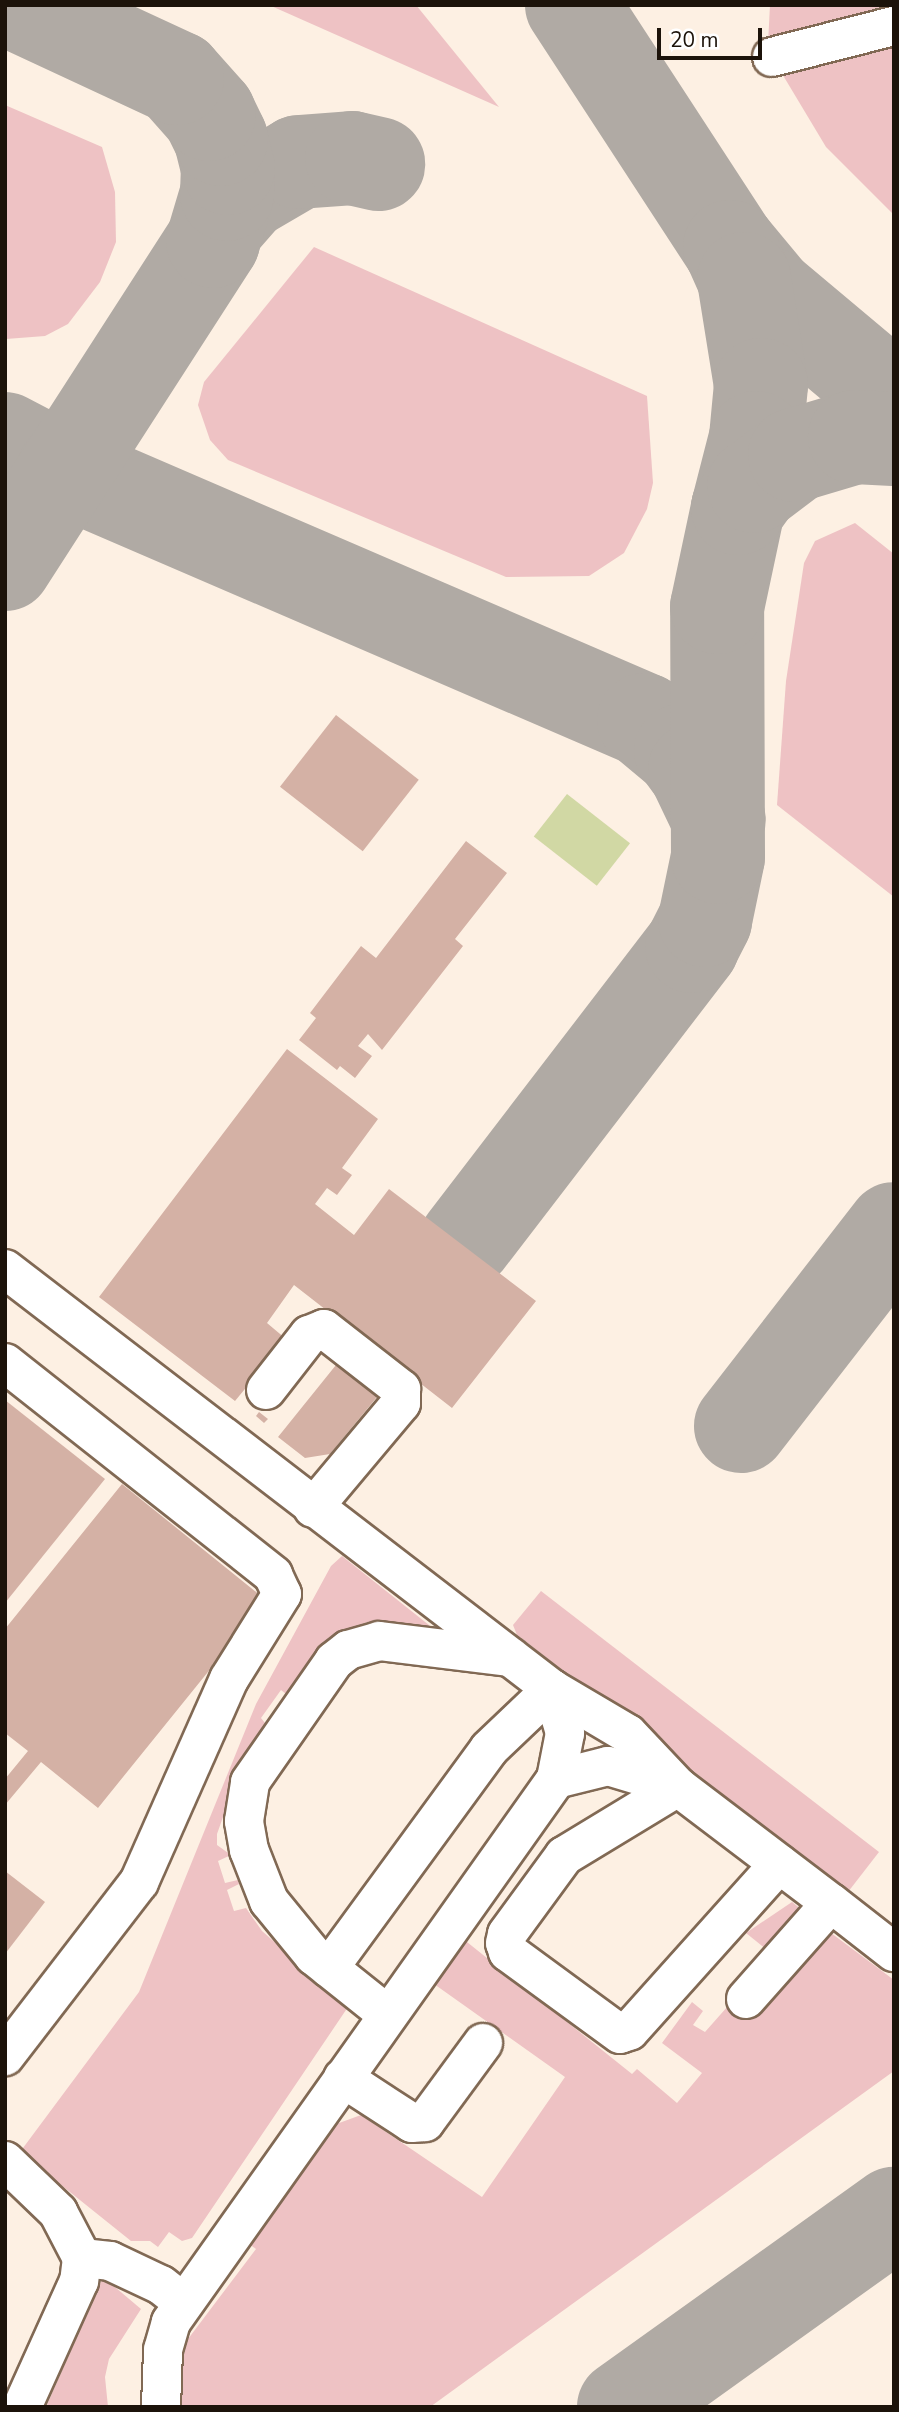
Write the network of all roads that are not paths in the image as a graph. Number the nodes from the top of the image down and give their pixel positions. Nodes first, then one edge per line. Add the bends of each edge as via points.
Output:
1 (894, 26) edge
2 (772, 57) dead end
3 (5, 1269) edge
4 (5, 1363) edge
5 (266, 1390) dead end
6 (313, 1508) junction
7 (510, 1657) junction
8 (552, 1689) junction
9 (556, 1779) junction
10 (678, 1787) junction
11 (779, 1864) junction
12 (831, 1903) junction
13 (894, 1952) edge
14 (329, 1968) junction
15 (746, 1999) dead end
16 (388, 2015) junction
17 (483, 2043) dead end
18 (5, 2056) edge
19 (343, 2078) junction
20 (6, 2163) edge
21 (82, 2258) junction
22 (183, 2302) junction
23 (22, 2407) edge
24 (161, 2407) edge

1 - 2 lane
3 - 6 lane
4 - 18 lane via 273,1575 282,1594 229,1679 139,1882
5 - 6 lane via 309,1335 324,1329 401,1389 401,1403
6 - 7 lane
7 - 8 lane
7 - 14 lane via 379,1641 348,1650 334,1661 250,1782 244,1821 249,1850 269,1901 286,1927
8 - 9 lane via 565,1733
8 - 10 lane via 628,1734
8 - 14 lane via 489,1749
9 - 10 lane via 608,1766
9 - 16 lane
10 - 11 lane
10 - 11 lane via 564,1856 507,1934 508,1952 620,2034 629,2031
11 - 12 lane
12 - 13 lane
12 - 15 lane
14 - 16 lane
16 - 19 lane
17 - 19 lane via 425,2122 412,2123
19 - 22 lane
20 - 21 lane via 58,2212
21 - 22 lane via 110,2261 161,2285
21 - 23 lane via 79,2281
22 - 24 lane via 163,2350

